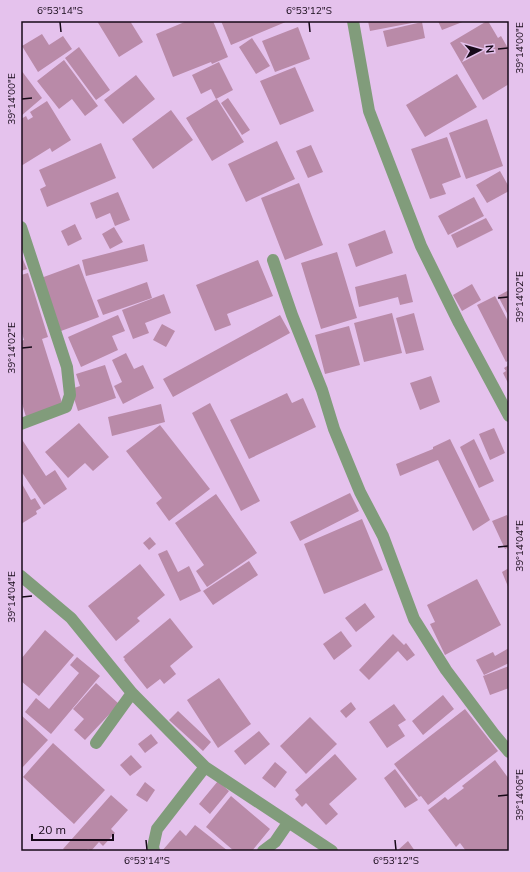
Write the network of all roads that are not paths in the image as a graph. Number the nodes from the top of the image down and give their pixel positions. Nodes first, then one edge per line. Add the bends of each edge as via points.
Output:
1 (353, 21) edge
2 (21, 227) edge
3 (273, 260) dead end
4 (509, 416) edge
5 (21, 424) edge
6 (21, 576) edge
7 (132, 693) junction
8 (96, 743) dead end
9 (509, 752) edge
10 (205, 767) junction
11 (288, 823) junction
12 (154, 851) edge
13 (263, 851) edge
14 (332, 851) edge

1 - 4 street via 369,111 421,246
2 - 5 street via 67,367 70,395 66,407
3 - 9 street via 334,429 360,492 383,536 414,619 446,670
6 - 7 street via 71,618
7 - 8 street
7 - 10 street
10 - 11 street
10 - 12 street via 157,829
11 - 13 street via 275,842
11 - 14 street

